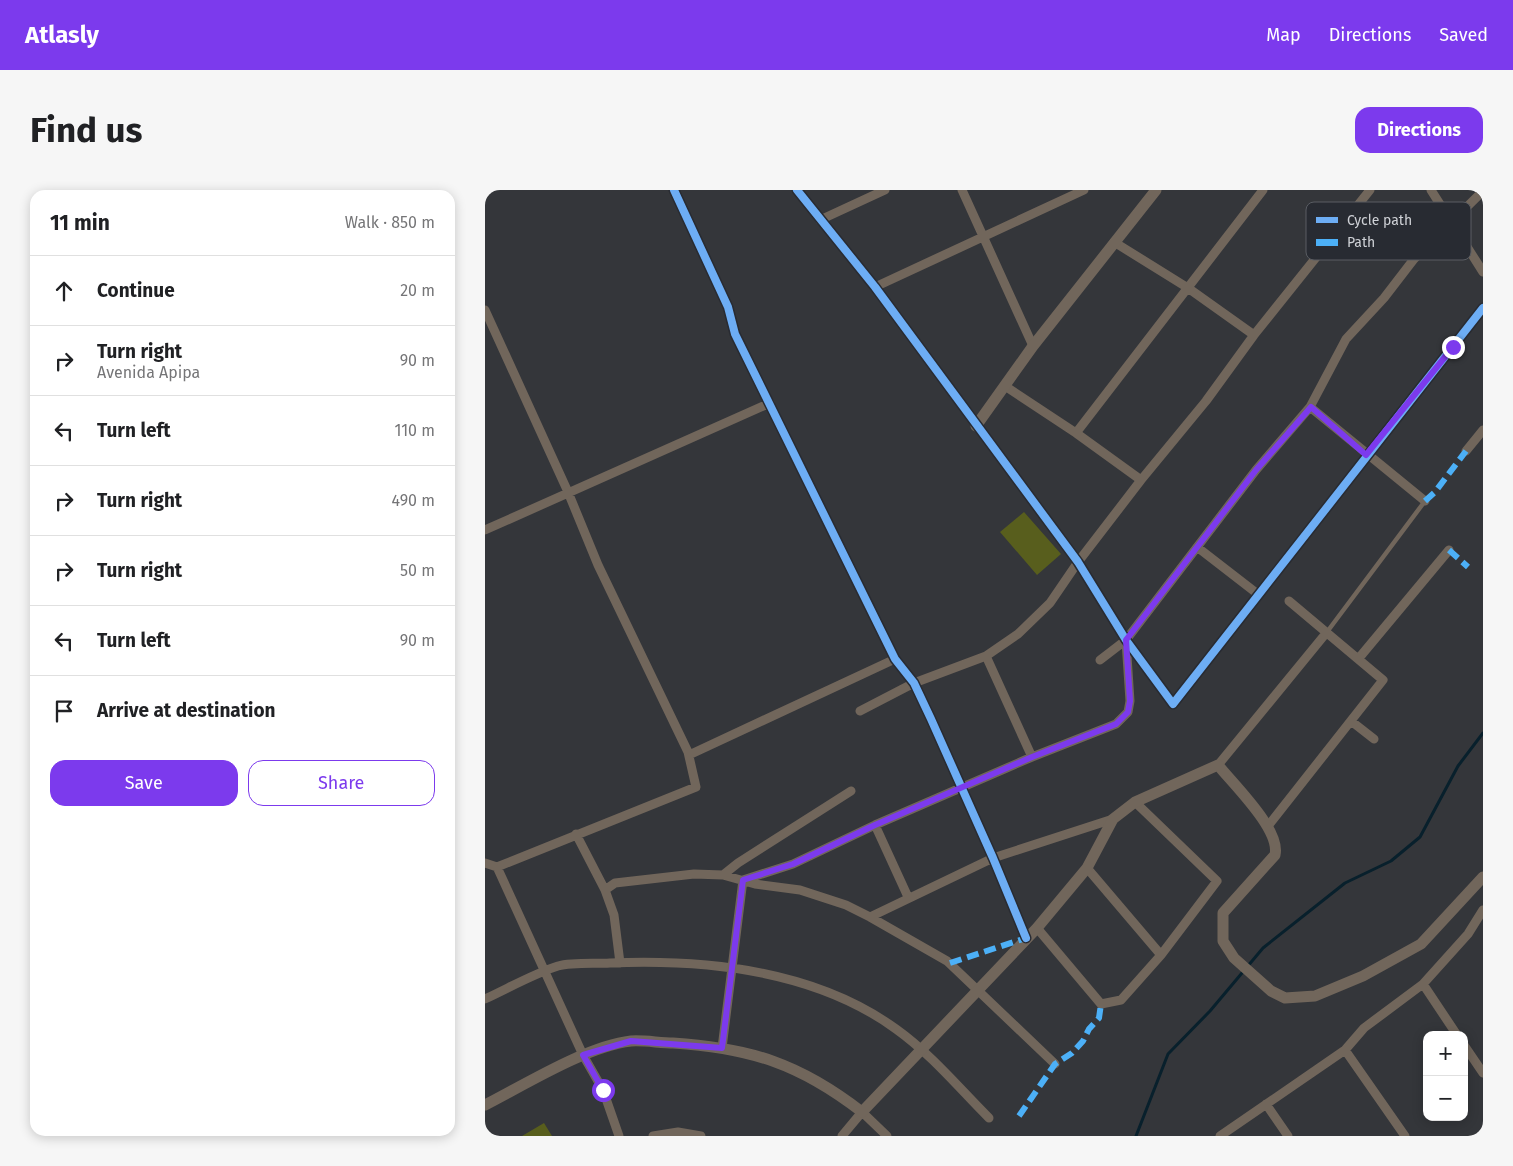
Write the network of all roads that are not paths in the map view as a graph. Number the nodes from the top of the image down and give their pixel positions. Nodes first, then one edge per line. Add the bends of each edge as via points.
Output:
1 (674, 190) edge
2 (797, 190) edge
3 (885, 190) edge
4 (962, 190) edge
5 (1084, 190) edge
6 (1156, 190) edge
7 (1263, 190) edge
8 (1369, 190) edge
9 (1431, 190) edge
10 (1483, 191) edge
11 (1359, 202) edge
12 (1438, 202) edge
13 (1471, 203) edge
14 (819, 220) junction
15 (985, 235) junction
16 (1114, 242) junction
17 (1471, 253) edge
18 (1313, 260) edge
19 (1413, 260) edge
20 (1483, 272) edge
21 (875, 287) junction
22 (1187, 288) junction
23 (1483, 308) edge
24 (485, 310) edge
25 (1254, 334) junction
26 (1033, 346) junction
27 (1005, 386) junction
28 (770, 403) junction
29 (1311, 407) junction
30 (976, 426) junction
31 (1483, 430) edge
32 (1076, 433) junction
33 (1466, 451) dead end
34 (1366, 455) junction
35 (1141, 480) junction
36 (568, 492) junction
37 (1425, 501) joint
38 (485, 530) edge
39 (1197, 547) junction
40 (1449, 550) dead end
41 (1078, 562) junction
42 (1259, 595) junction
43 (1289, 601) dead end
44 (1327, 632) junction
45 (1126, 640) junction
46 (986, 656) junction
47 (1359, 658) junction
48 (895, 659) junction
49 (1100, 660) dead end
50 (914, 683) junction
51 (860, 711) dead end
52 (1351, 721) junction
53 (1374, 739) dead end
54 (689, 756) junction
55 (1032, 757) junction
56 (1218, 766) junction
57 (962, 787) junction
58 (851, 791) dead end
59 (1135, 802) junction
60 (1113, 819) junction
61 (875, 825) junction
62 (1268, 826) junction
63 (576, 834) junction
64 (993, 858) junction
65 (485, 863) edge
66 (497, 867) junction
67 (1087, 868) junction
68 (723, 876) junction
69 (1483, 877) edge
70 (743, 880) junction
71 (605, 890) junction
72 (908, 897) junction
73 (1483, 910) edge
74 (870, 917) junction
75 (1037, 928) junction
76 (1026, 938) junction
77 (1161, 955) junction
78 (620, 963) junction
79 (733, 966) junction
80 (546, 971) junction
81 (1423, 984) junction
82 (979, 990) junction
83 (485, 999) edge
84 (1454, 1031) edge
85 (722, 1048) junction
86 (922, 1050) junction
87 (1345, 1050) junction
88 (1468, 1051) edge
89 (583, 1055) junction
90 (1055, 1064) dead end
91 (1483, 1073) edge
92 (485, 1104) edge
93 (1266, 1104) junction
94 (862, 1112) junction
95 (989, 1118) dead end
96 (619, 1136) edge
97 (653, 1136) edge
98 (701, 1136) edge
99 (843, 1136) edge
100 (887, 1136) edge
101 (1220, 1136) edge
102 (1288, 1136) edge
103 (1405, 1136) edge

1 - 28 street via 728,307 735,334
2 - 14 street
3 - 14 street
4 - 15 street
5 - 15 street
6 - 16 street
7 - 22 street
8 - 11 street
9 - 12 street
10 - 13 street
14 - 21 street
15 - 21 street
15 - 26 street
16 - 22 street
16 - 26 street
17 - 20 street
18 - 25 street
19 - 29 street via 1346,340
21 - 30 street
22 - 25 street
22 - 32 street
23 - 34 street
24 - 36 street
25 - 35 street via 1206,401
26 - 27 street
27 - 30 street
27 - 32 street
28 - 36 street
28 - 48 street
29 - 34 street
29 - 39 street via 1256,470
30 - 41 street
31 - 33 street
32 - 35 street
34 - 37 street
34 - 42 street
35 - 41 street
36 - 38 street
36 - 54 street via 598,565
37 - 44 lane
39 - 42 street
39 - 45 street
40 - 47 street
41 - 45 street
41 - 46 street via 1050,603 1018,634
42 - 45 street via 1173,704
43 - 44 street
44 - 47 street
44 - 56 street
45 - 49 street
45 - 55 street via 1128,712 1116,724
46 - 50 street
46 - 55 street
47 - 52 street via 1383,680
48 - 50 street
48 - 54 street
50 - 51 street
50 - 57 street
52 - 53 street
52 - 62 street
54 - 63 street via 696,787
55 - 57 street
56 - 59 street
56 - 62 street
57 - 61 street
57 - 64 street
58 - 68 street via 738,863
59 - 60 street
59 - 77 street via 1217,881
60 - 64 street
60 - 67 street
61 - 70 street via 793,864
61 - 72 street
62 - 69 street via 1277,848 1275,855 1223,913 1223,941 1234,958 1271,991 1285,998 1315,996 1363,976 1421,944
63 - 66 street
63 - 71 street
64 - 72 street
64 - 76 street
65 - 66 street
66 - 80 street
67 - 75 street
67 - 77 street
68 - 70 street
68 - 71 street via 694,874 615,883
70 - 74 street via 816,894
70 - 79 street
71 - 78 street via 614,914
72 - 74 street
73 - 81 street via 1468,934
74 - 82 street via 947,961
75 - 76 street
75 - 77 street via 1101,1004 1121,1000
76 - 82 street
78 - 79 street
78 - 80 street via 559,966
79 - 85 street
79 - 86 street via 815,988 859,1006
80 - 83 street
80 - 89 street
81 - 84 street
81 - 87 street via 1364,1028
82 - 86 street
82 - 90 street
85 - 89 street via 631,1041
85 - 94 street via 765,1057 803,1072
86 - 94 street
86 - 95 street
87 - 93 street
87 - 103 street
88 - 91 street
89 - 92 street
89 - 96 street via 603,1090
93 - 101 street
93 - 102 street
94 - 99 street
94 - 100 street
97 - 98 street via 678,1132

